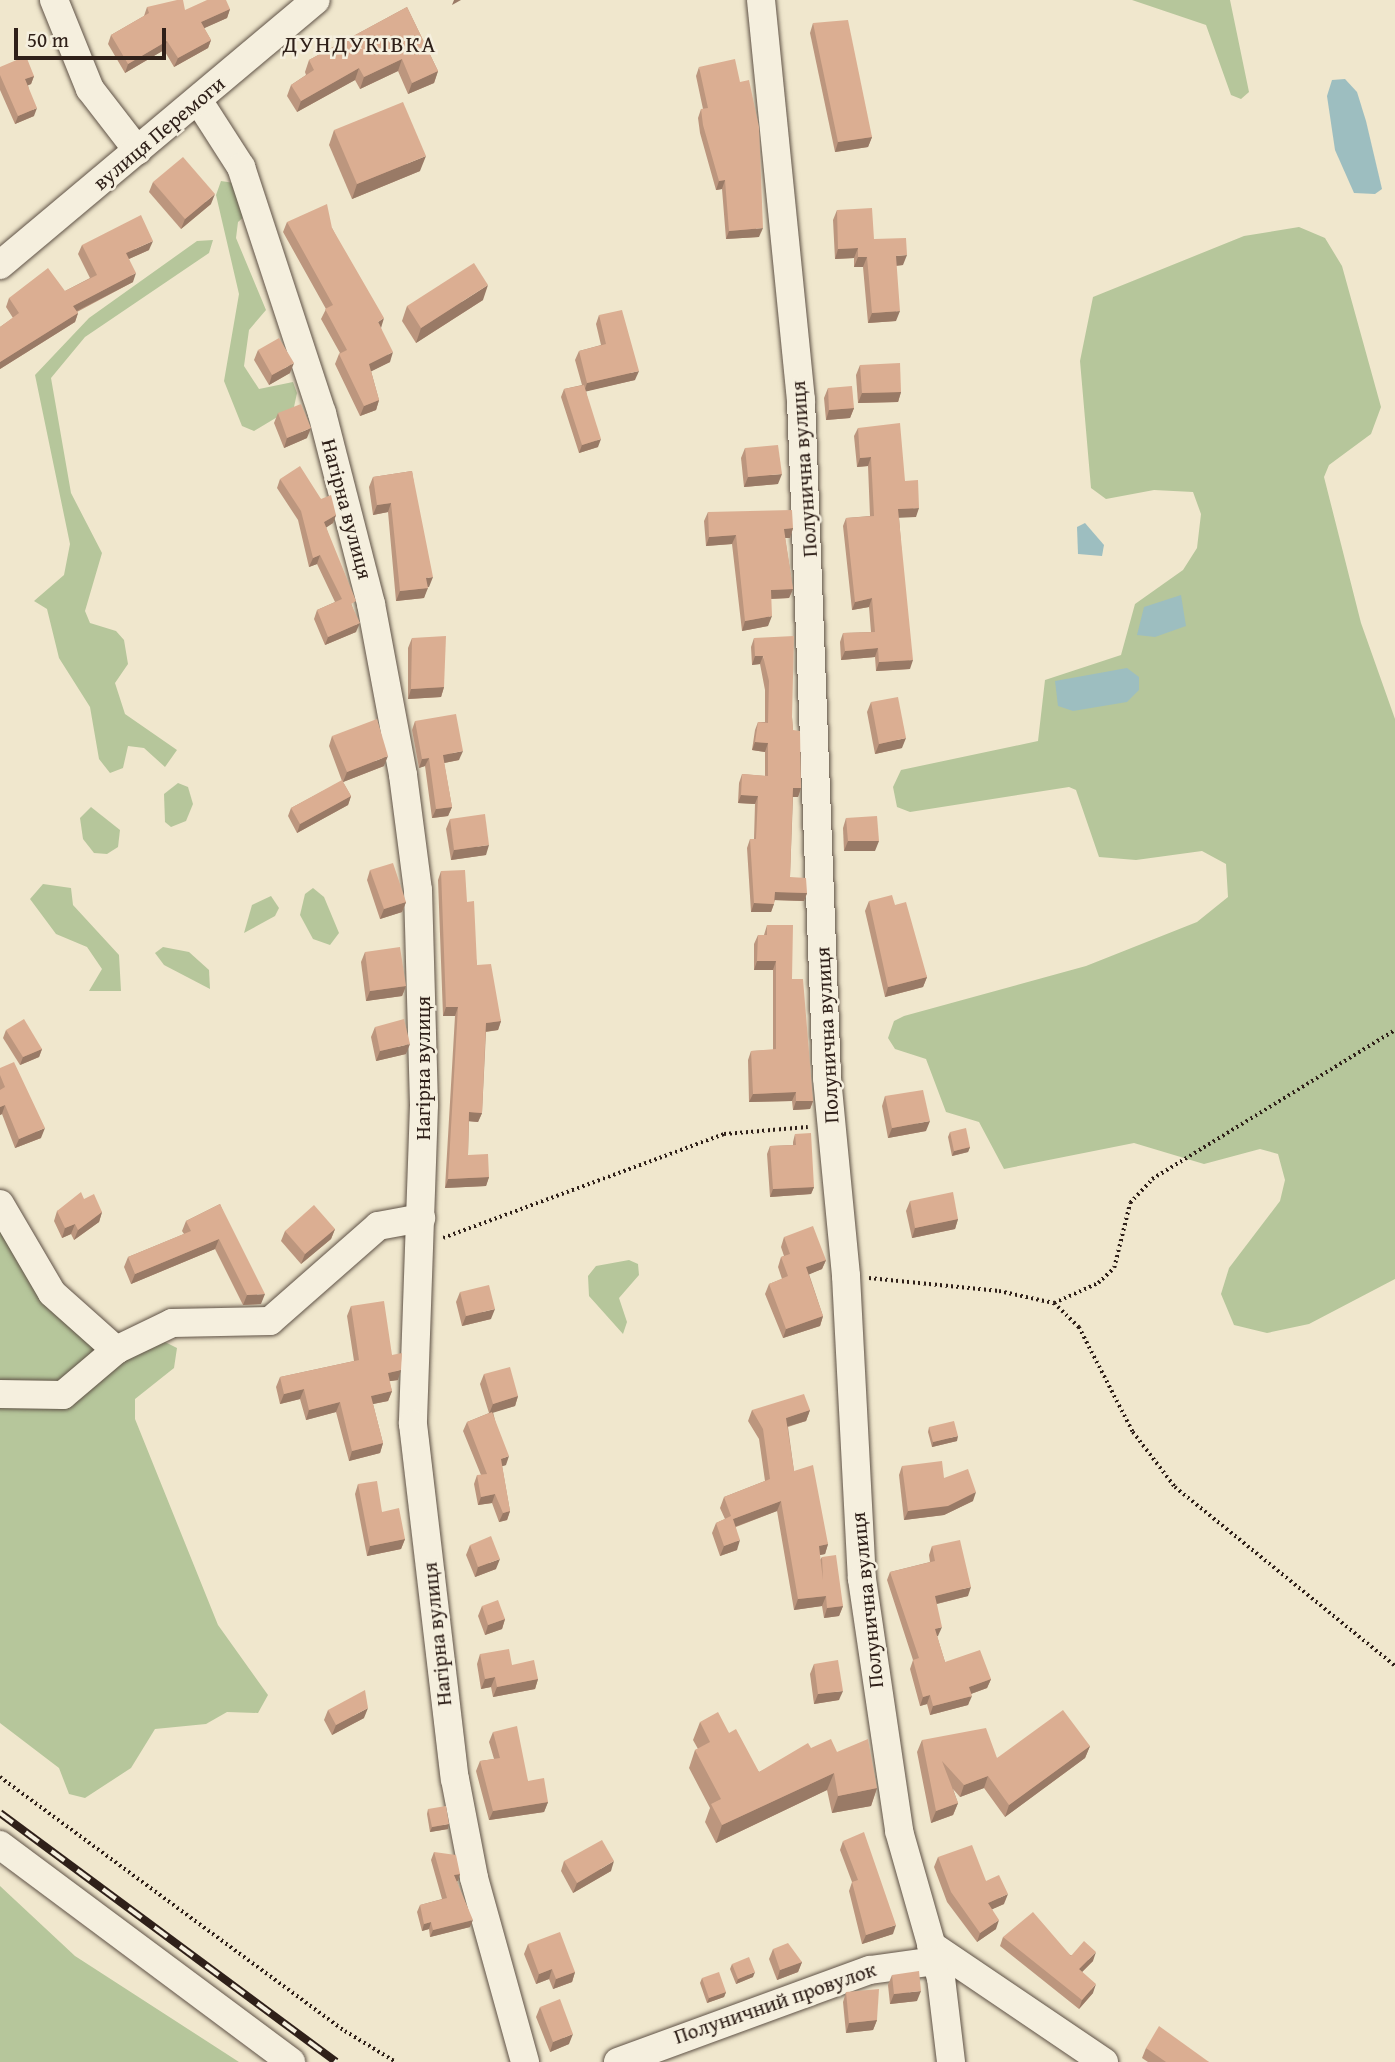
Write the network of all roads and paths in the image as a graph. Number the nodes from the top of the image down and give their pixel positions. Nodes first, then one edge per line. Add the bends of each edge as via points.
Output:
1 (54, 0) edge
2 (316, 0) edge
3 (761, 0) edge
4 (198, 100) junction
5 (138, 151) junction
6 (0, 265) edge
7 (1395, 1030) edge
8 (831, 1126) junction
9 (0, 1204) edge
10 (420, 1231) junction
11 (846, 1276) junction
12 (1054, 1303) junction
13 (116, 1350) junction
14 (0, 1394) edge
15 (1395, 1666) edge
16 (0, 1777) edge
17 (0, 1845) edge
18 (933, 1953) junction
19 (291, 2062) edge
20 (396, 2062) edge
21 (525, 2062) edge
22 (618, 2062) edge
23 (951, 2062) edge
24 (1104, 2062) edge

1 - 5 street via 90,89
2 - 4 street, вулиця Перемоги
3 - 8 street, Полунична вулиця via 808,520
4 - 5 street, вулиця Перемоги
4 - 10 street, Нагірна вулиця via 246,180 330,440 383,659 418,890
5 - 6 street, вулиця Перемоги
7 - 12 path via 1152,1179 1126,1211 1111,1273
8 - 10 path via 724,1134
8 - 11 street, Полунична вулиця
9 - 13 street via 52,1293
10 - 13 street via 378,1226 270,1321 172,1323
10 - 21 street, Нагірна вулиця via 413,1424 448,1734 474,1878
11 - 12 path via 999,1291
11 - 18 street, Полунична вулиця via 870,1657 899,1830
12 - 15 path via 1079,1327 1133,1432 1175,1487
13 - 14 street via 63,1395
16 - 20 path via 345,2031
17 - 19 street
18 - 22 street, Полуничний провулок via 679,2035
18 - 23 street, Полунична вулиця
18 - 24 street

